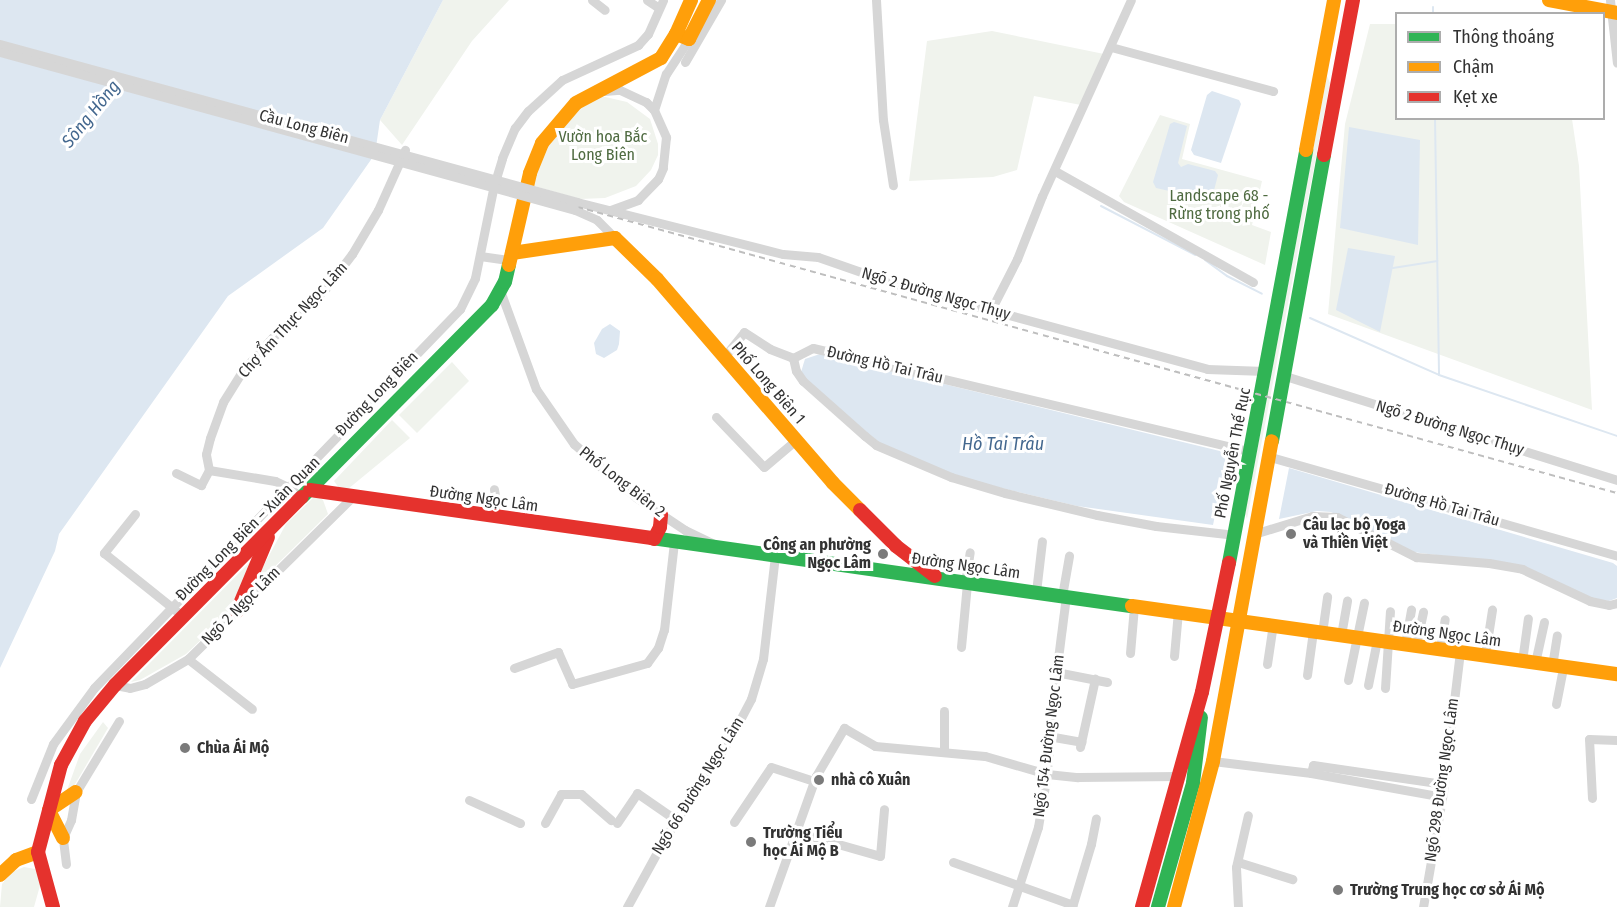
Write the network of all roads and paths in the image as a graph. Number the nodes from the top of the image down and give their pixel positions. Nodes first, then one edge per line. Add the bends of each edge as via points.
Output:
1 (592, 0) edge
2 (647, 0) edge
3 (691, 0) edge
4 (709, 0) edge
5 (721, 0) edge
6 (876, 0) edge
7 (1131, 0) edge
8 (1334, 0) edge
9 (1353, 0) edge
10 (1549, 0) edge
11 (661, 4) edge
12 (1613, 8) edge
13 (605, 10) dead end
14 (682, 37) junction
15 (0, 44) edge
16 (1111, 48) junction
17 (0, 52) edge
18 (661, 58) junction
19 (685, 62) dead end
20 (1617, 63) edge
21 (666, 74) junction
22 (597, 91) junction
23 (1273, 91) dead end
24 (654, 110) junction
25 (405, 150) dead end
26 (1055, 171) junction
27 (893, 185) dead end
28 (576, 206) junction
29 (608, 210) junction
30 (615, 238) junction
31 (480, 256) junction
32 (511, 257) junction
33 (1253, 282) dead end
34 (501, 293) junction
35 (991, 310) junction
36 (724, 357) junction
37 (793, 358) junction
38 (1265, 371) junction
39 (1282, 375) junction
40 (716, 417) dead end
41 (796, 441) junction
42 (1250, 452) junction
43 (1268, 456) junction
44 (209, 470) junction
45 (176, 473) dead end
46 (1617, 480) edge
47 (288, 487) junction
48 (494, 489) dead end
49 (306, 494) junction
50 (352, 497) junction
51 (135, 514) dead end
52 (661, 515) junction
53 (493, 517) junction
54 (271, 529) junction
55 (1253, 534) junction
56 (1235, 535) junction
57 (654, 539) junction
58 (1042, 541) dead end
59 (674, 542) junction
60 (896, 546) junction
61 (724, 549) junction
62 (970, 552) dead end
63 (775, 556) junction
64 (1069, 556) dead end
65 (1617, 556) edge
66 (890, 572) junction
67 (938, 578) junction
68 (966, 582) junction
69 (1036, 592) junction
70 (1064, 596) junction
71 (1328, 596) dead end
72 (1347, 601) dead end
73 (1364, 603) dead end
74 (1617, 603) edge
75 (1134, 606) junction
76 (172, 608) junction
77 (1390, 610) dead end
78 (1411, 610) dead end
79 (1492, 610) dead end
80 (237, 611) junction
81 (1178, 611) junction
82 (1423, 612) dead end
83 (1219, 616) junction
84 (184, 617) junction
85 (1237, 618) junction
86 (1528, 618) dead end
87 (1445, 619) dead end
88 (1544, 622) dead end
89 (1273, 624) junction
90 (1318, 632) junction
91 (1341, 635) junction
92 (1557, 635) dead end
93 (1357, 638) junction
94 (1382, 641) junction
95 (1410, 645) junction
96 (962, 647) dead end
97 (1440, 649) junction
98 (1460, 652) junction
99 (1130, 653) dead end
100 (1485, 655) junction
101 (1174, 656) dead end
102 (188, 659) junction
103 (1529, 662) junction
104 (1267, 664) dead end
105 (1557, 666) junction
106 (514, 668) dead end
107 (1056, 672) junction
108 (1617, 674) edge
109 (1307, 675) dead end
110 (1095, 679) junction
111 (1348, 680) dead end
112 (1107, 682) dead end
113 (1368, 685) dead end
114 (115, 686) junction
115 (1385, 688) dead end
116 (99, 692) junction
117 (1202, 692) junction
118 (1223, 696) junction
119 (1556, 704) dead end
120 (252, 709) dead end
121 (944, 711) dead end
122 (119, 721) dead end
123 (1048, 736) junction
124 (1617, 740) edge
125 (944, 750) junction
126 (1198, 757) junction
127 (1213, 761) junction
128 (1047, 774) junction
129 (1178, 776) junction
130 (814, 781) junction
131 (1443, 788) junction
132 (76, 792) junction
133 (1592, 798) dead end
134 (31, 799) dead end
135 (469, 800) dead end
136 (884, 809) dead end
137 (49, 810) junction
138 (1248, 815) dead end
139 (1096, 818) dead end
140 (676, 820) junction
141 (520, 822) dead end
142 (734, 822) dead end
143 (545, 823) dead end
144 (796, 831) junction
145 (63, 838) junction
146 (38, 852) junction
147 (953, 862) dead end
148 (1238, 862) junction
149 (66, 864) dead end
150 (0, 875) edge
151 (1292, 879) dead end
152 (1018, 886) junction
153 (49, 888) junction
154 (1072, 906) edge
155 (42, 907) edge
156 (53, 907) edge
157 (627, 907) edge
158 (769, 907) edge
159 (1012, 907) edge
160 (1142, 907) edge
161 (1158, 907) edge
162 (1174, 907) edge
163 (1238, 907) edge
164 (1423, 907) edge

1 - 13 street
2 - 11 street
3 - 14 main road
4 - 14 main road
5 - 19 street
6 - 27 street via 883,120
7 - 16 street
8 - 38 main road, Phố Nguyễn Thế Rục
9 - 39 main road, Phố Nguyễn Thế Rục
10 - 12 main road
11 - 31 street, Đường Long Biên via 648,34 638,45 562,80 515,128 494,185
12 - 20 street
14 - 18 main road
14 - 21 street
15 - 28 street, Cầu Long Biên, bridge
16 - 23 street
16 - 26 street
17 - 28 street, Cầu Long Biên, bridge
18 - 21 street
18 - 22 main road, Đường Long Biên – Xuân Quan
21 - 24 street
22 - 24 street via 631,93
22 - 32 main road, Đường Long Biên – Xuân Quan via 576,104 542,143 530,173
24 - 29 street via 666,137 658,179 638,200
25 - 44 street, Chợ Ẩm Thực Ngọc Lâm via 378,210 341,270 260,351 232,387 210,438 206,454
26 - 33 street
26 - 35 street
28 - 29 street, Cầu Long Biên
28 - 30 street, Phố Long Biên 1
29 - 35 street, Ngõ 2 Đường Ngọc Thụy via 783,254 818,257 895,284
30 - 32 main road
30 - 36 main road, Phố Long Biên 1 via 657,279
31 - 32 street
31 - 47 street, Đường Long Biên via 472,289 460,309
32 - 34 main road, Đường Long Biên – Xuân Quan
34 - 49 main road, Đường Long Biên – Xuân Quan via 482,317
34 - 52 street, Phố Long Biên 2 via 536,388 558,423 586,455
35 - 38 street, Ngõ 2 Đường Ngọc Thụy via 1207,369
36 - 37 street via 744,332
36 - 41 main road, Phố Long Biên 1
37 - 42 street, Đường Hồ Tai Trâu via 813,348
37 - 56 street via 803,381 876,445 951,477 1005,494 1097,514
38 - 42 main road, Phố Nguyễn Thế Rục
39 - 43 main road, Phố Nguyễn Thế Rục
39 - 46 street, Ngõ 2 Đường Ngọc Thụy
40 - 41 street via 764,467
41 - 60 main road, Phố Long Biên 1
42 - 56 main road, Phố Nguyễn Thế Rục
43 - 55 main road, Phố Nguyễn Thế Rục
43 - 65 street, Đường Hồ Tai Trâu
44 - 45 street via 201,484
44 - 47 street via 275,481
47 - 49 street
47 - 76 street, Đường Long Biên
48 - 53 street
49 - 50 main road, Đường Ngọc Lâm
49 - 54 main road, Đường Long Biên – Xuân Quan
50 - 53 main road, Đường Ngọc Lâm
50 - 80 street, Ngõ 2 Ngọc Lâm
51 - 76 street via 104,553
52 - 57 main road
52 - 61 street, Phố Long Biên 2
53 - 57 main road, Đường Ngọc Lâm
54 - 80 main road
54 - 84 main road, Đường Long Biên – Xuân Quan
55 - 74 street via 1312,516 1336,517 1416,557 1522,569 1590,601
55 - 85 main road, Phố Nguyễn Thế Rục
56 - 83 main road, Phố Nguyễn Thế Rục
57 - 59 main road, Đường Ngọc Lâm
58 - 69 street
59 - 61 main road, Đường Ngọc Lâm
59 - 106 street via 664,630 653,657 646,663 572,684 558,652
60 - 66 main road
60 - 67 main road, Phố Long Biên 1
61 - 63 main road, Đường Ngọc Lâm
62 - 68 street
63 - 66 main road, Đường Ngọc Lâm
63 - 140 street, Ngõ 66 Đường Ngọc Lâm via 763,659 751,699
64 - 70 street, Ngõ 154 Đường Ngọc Lâm
66 - 67 main road, Đường Ngọc Lâm
67 - 68 main road, Đường Ngọc Lâm
68 - 69 main road, Đường Ngọc Lâm
68 - 96 street
69 - 70 main road, Đường Ngọc Lâm
70 - 75 main road, Đường Ngọc Lâm
70 - 107 street, Ngõ 154 Đường Ngọc Lâm
71 - 90 street
72 - 91 street
73 - 93 street
75 - 81 main road, Đường Ngọc Lâm
75 - 99 street
76 - 84 street
76 - 116 street, Đường Long Biên
77 - 94 street
78 - 95 street
79 - 100 street
80 - 102 street, Ngõ 2 Ngọc Lâm
81 - 83 main road, Đường Ngọc Lâm
81 - 101 street
82 - 95 street
83 - 85 main road, Đường Ngọc Lâm
83 - 117 main road, Phố Nguyễn Thế Rục
84 - 114 main road, Đường Long Biên – Xuân Quan
85 - 89 main road, Đường Ngọc Lâm
85 - 118 main road, Phố Nguyễn Thế Rục
86 - 103 street
87 - 97 street
88 - 103 street
89 - 90 main road, Đường Ngọc Lâm
89 - 104 street
90 - 91 main road, Đường Ngọc Lâm
90 - 109 street
91 - 93 main road, Đường Ngọc Lâm
92 - 105 street
93 - 94 main road, Đường Ngọc Lâm
93 - 111 street
94 - 95 main road, Đường Ngọc Lâm
94 - 113 street
94 - 115 street
95 - 97 main road, Đường Ngọc Lâm
97 - 98 main road, Đường Ngọc Lâm
98 - 100 main road, Đường Ngọc Lâm
98 - 131 street, Ngõ 298 Đường Ngọc Lâm
100 - 103 main road, Đường Ngọc Lâm
102 - 114 street, Ngõ 2 Ngọc Lâm via 145,684
102 - 120 street
103 - 105 main road, Đường Ngọc Lâm
105 - 108 main road, Đường Ngọc Lâm
105 - 119 street
107 - 110 street
107 - 123 street, Ngõ 154 Đường Ngọc Lâm
110 - 112 street
110 - 123 street via 1081,744
114 - 116 main road, Đường Long Biên – Xuân Quan
116 - 134 street, Đường Long Biên via 60,733 42,766
116 - 137 main road, Đường Long Biên – Xuân Quan via 67,752
117 - 126 main road
117 - 129 main road, Phố Nguyễn Thế Rục
118 - 126 main road
118 - 127 main road, Phố Nguyễn Thế Rục
121 - 125 street
122 - 132 street
123 - 128 street, Ngõ 154 Đường Ngọc Lâm
124 - 133 street via 1589,739
125 - 128 street via 985,756
125 - 130 street via 875,746 844,728
126 - 161 main road
127 - 131 street via 1311,773 1437,796
127 - 162 main road, Phố Nguyễn Thế Rục
128 - 129 street
128 - 152 street, Ngõ 154 Đường Ngọc Lâm via 1038,827
129 - 160 main road, Phố Nguyễn Thế Rục
130 - 142 street via 771,767
130 - 144 street
131 - 164 street, Ngõ 298 Đường Ngọc Lâm
132 - 137 main road
132 - 145 street
135 - 141 street
136 - 144 street via 880,856
137 - 145 main road
137 - 146 main road, Đường Long Biên – Xuân Quan
138 - 148 street
139 - 154 street
140 - 143 street via 637,794 614,821 581,794 561,794
140 - 157 street, Ngõ 66 Đường Ngọc Lâm
144 - 158 street
145 - 149 street
146 - 150 main road via 16,860
146 - 153 main road
147 - 152 street
148 - 151 street
148 - 163 street
152 - 154 street
152 - 159 street, Ngõ 154 Đường Ngọc Lâm
153 - 155 main road
153 - 156 main road

